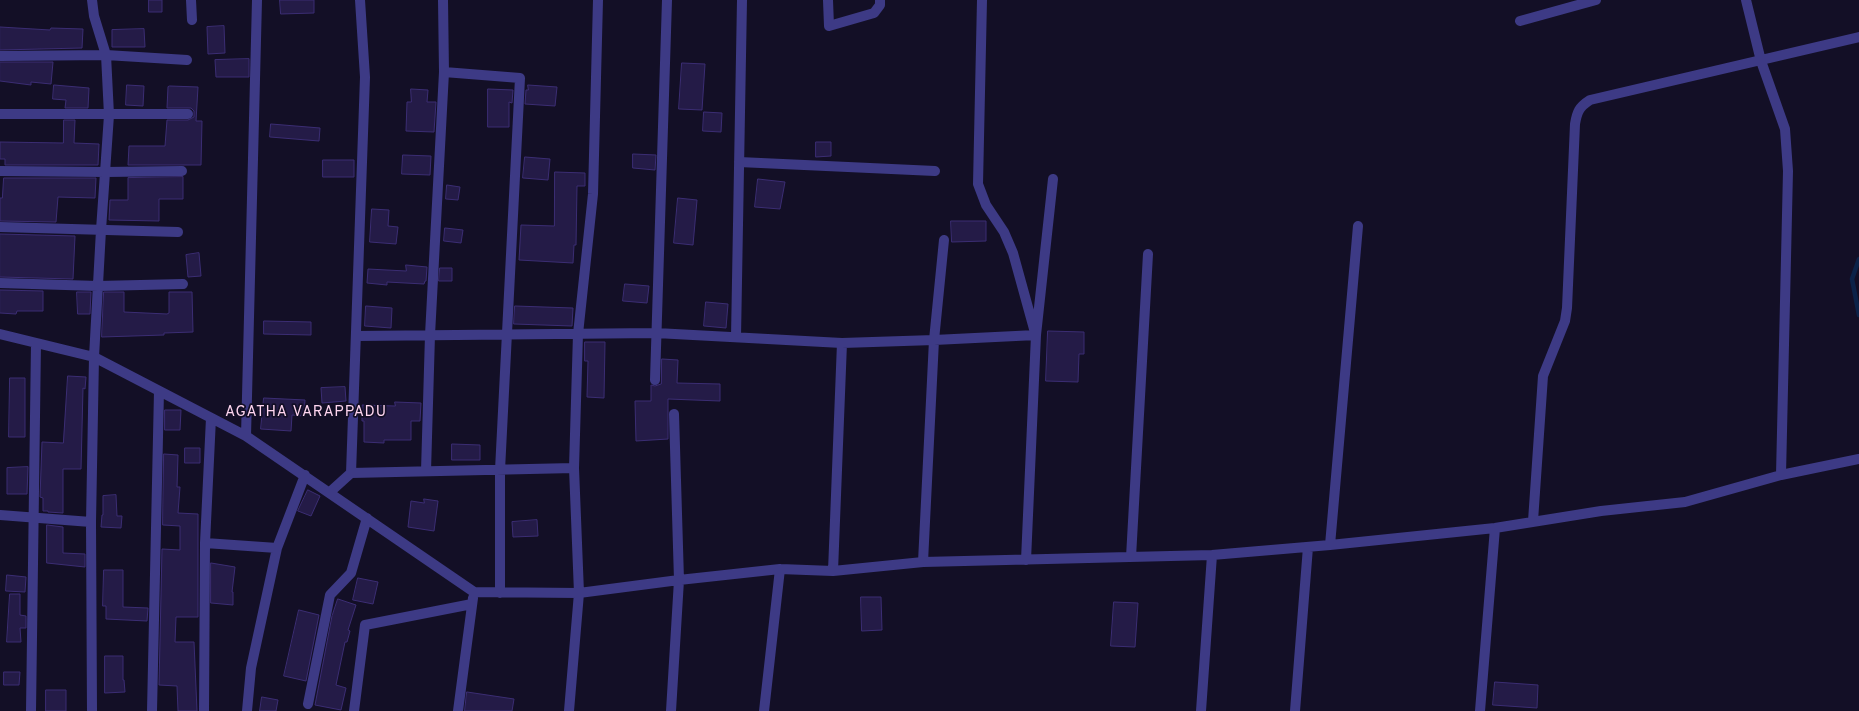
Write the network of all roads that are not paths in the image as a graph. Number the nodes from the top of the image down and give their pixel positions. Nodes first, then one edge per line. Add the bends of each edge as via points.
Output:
1 (92, 0) edge
2 (191, 0) edge
3 (257, 0) edge
4 (360, 0) edge
5 (443, 0) edge
6 (598, 0) edge
7 (667, 0) edge
8 (742, 0) edge
9 (828, 0) edge
10 (880, 0) edge
11 (982, 0) edge
12 (1596, 0) edge
13 (1746, 0) edge
14 (192, 20) dead end
15 (1520, 21) dead end
16 (1859, 37) edge
17 (106, 55) junction
18 (0, 56) edge
19 (187, 60) dead end
20 (1761, 61) junction
21 (444, 72) junction
22 (0, 114) edge
23 (188, 114) dead end
24 (109, 115) junction
25 (739, 162) junction
26 (0, 171) edge
27 (182, 171) dead end
28 (935, 171) dead end
29 (106, 172) junction
30 (1053, 179) dead end
31 (1358, 226) dead end
32 (0, 228) edge
33 (101, 230) junction
34 (178, 232) dead end
35 (944, 240) dead end
36 (1148, 254) dead end
37 (0, 284) edge
38 (183, 284) dead end
39 (98, 286) junction
40 (656, 333) junction
41 (0, 334) edge
42 (507, 334) junction
43 (578, 334) junction
44 (430, 335) junction
45 (1036, 335) junction
46 (356, 336) junction
47 (736, 337) junction
48 (934, 340) junction
49 (842, 342) junction
50 (36, 343) junction
51 (94, 357) junction
52 (655, 380) dead end
53 (159, 391) junction
54 (674, 414) dead end
55 (211, 418) junction
56 (246, 436) junction
57 (1859, 459) edge
58 (574, 468) junction
59 (500, 470) junction
60 (426, 471) junction
61 (351, 473) junction
62 (305, 475) junction
63 (1781, 475) junction
64 (330, 492) junction
65 (0, 515) edge
66 (33, 517) junction
67 (367, 518) junction
68 (1533, 521) junction
69 (91, 522) junction
70 (1495, 528) junction
71 (205, 543) junction
72 (1330, 545) junction
73 (1308, 547) junction
74 (277, 548) junction
75 (1212, 555) junction
76 (1131, 558) junction
77 (1026, 560) junction
78 (923, 562) junction
79 (780, 569) junction
80 (833, 571) junction
81 (679, 580) junction
82 (474, 592) junction
83 (500, 593) junction
84 (579, 593) junction
85 (472, 604) junction
86 (308, 704) dead end
87 (31, 711) edge
88 (92, 711) edge
89 (152, 711) edge
90 (204, 711) edge
91 (247, 711) edge
92 (354, 711) edge
93 (458, 711) edge
94 (569, 711) edge
95 (671, 711) edge
96 (764, 711) edge
97 (1201, 711) edge
98 (1295, 711) edge
99 (1480, 711) edge

1 - 17 street via 94,16
2 - 14 street
3 - 56 street
4 - 46 street via 365,78
5 - 21 street
6 - 43 street via 593,194
7 - 40 street
8 - 25 street
9 - 10 street via 829,26 874,13 880,5
11 - 45 street via 978,184 986,205 1004,232 1013,253
12 - 15 street
13 - 20 street
16 - 20 street
17 - 18 street
17 - 19 street
17 - 24 street
20 - 63 street via 1785,129 1788,171
20 - 68 street via 1590,100 1576,113 1567,308 1543,376
21 - 42 street via 520,78
21 - 44 street
22 - 24 street
23 - 24 street
24 - 29 street
25 - 28 street
25 - 47 street
26 - 29 street
27 - 29 street
29 - 33 street
30 - 45 street
31 - 72 street
32 - 33 street
33 - 34 street
33 - 39 street
35 - 48 street
36 - 76 street
37 - 39 street
38 - 39 street
39 - 51 street
40 - 43 street
40 - 47 street
40 - 52 street
41 - 50 street
42 - 43 street
42 - 44 street
42 - 59 street
43 - 58 street
44 - 46 street
44 - 60 street
45 - 48 street
45 - 77 street
46 - 61 street
47 - 49 street
48 - 49 street
48 - 78 street
49 - 80 street
50 - 51 street
50 - 66 street
51 - 53 street
51 - 69 street
53 - 55 street
53 - 89 street
54 - 81 street
55 - 56 street
55 - 71 street
56 - 62 street
57 - 63 street
58 - 59 street
58 - 84 street
59 - 60 street
59 - 83 street
60 - 61 street
61 - 64 street
62 - 64 street
62 - 74 street
63 - 68 street via 1685,502
64 - 67 street
65 - 66 street
66 - 69 street
66 - 87 street
67 - 82 street
67 - 86 street via 351,573 330,595
68 - 70 street
69 - 88 street
70 - 72 street
70 - 99 street
71 - 74 street
71 - 90 street
72 - 73 street
73 - 75 street
73 - 98 street
74 - 91 street via 251,668
75 - 76 street
75 - 97 street
76 - 77 street
77 - 78 street
78 - 80 street
79 - 80 street
79 - 81 street
79 - 96 street
81 - 84 street
81 - 95 street
82 - 83 street
82 - 85 street
83 - 84 street
84 - 94 street
85 - 92 street via 365,625
85 - 93 street

